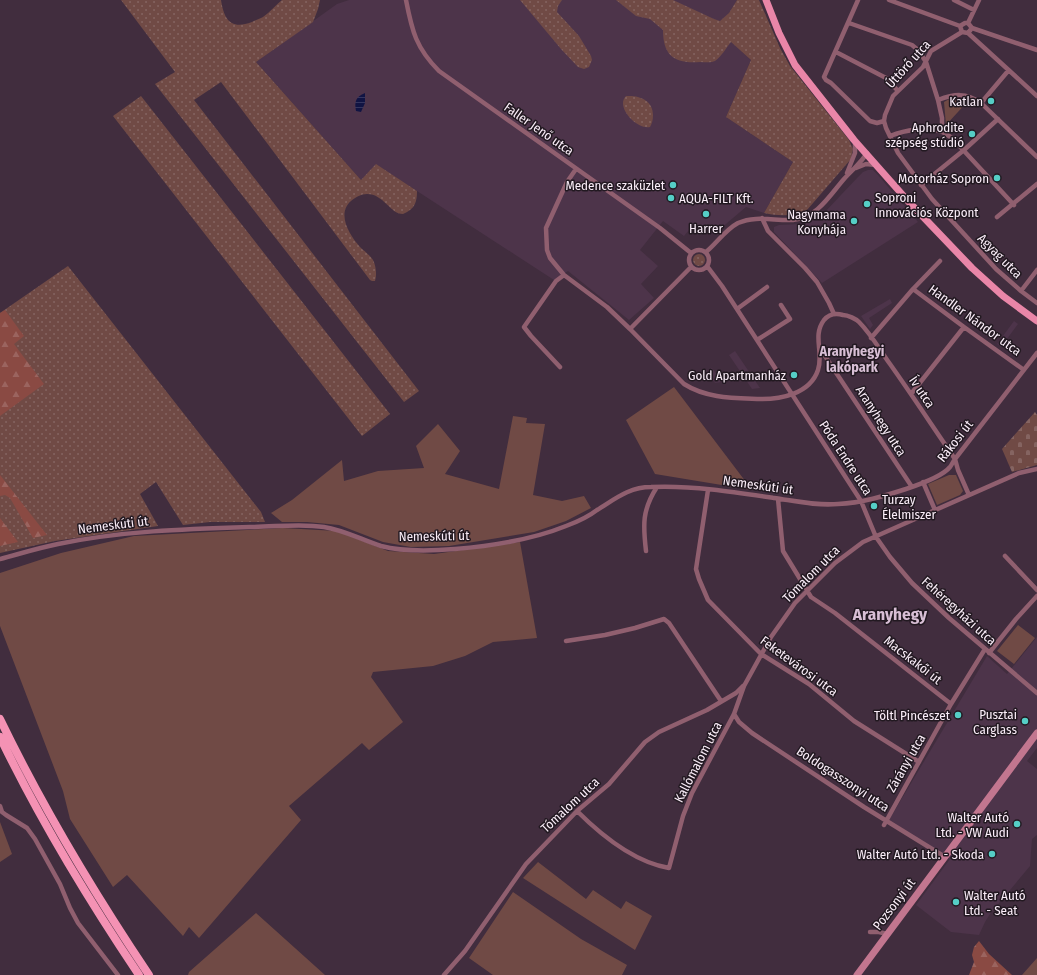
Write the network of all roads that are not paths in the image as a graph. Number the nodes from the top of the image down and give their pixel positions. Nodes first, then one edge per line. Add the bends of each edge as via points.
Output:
1 (406, 0) edge
2 (766, 0) edge
3 (858, 0) edge
4 (889, 0) edge
5 (954, 0) edge
6 (979, 0) edge
7 (974, 10) junction
8 (849, 22) junction
9 (968, 23) junction
10 (960, 26) junction
11 (972, 28) junction
12 (962, 32) junction
13 (968, 33) junction
14 (1037, 50) edge
15 (836, 52) junction
16 (926, 62) junction
17 (1008, 71) junction
18 (898, 91) junction
19 (1037, 96) edge
20 (938, 100) junction
21 (981, 103) junction
22 (998, 119) junction
23 (884, 121) junction
24 (942, 132) junction
25 (890, 136) junction
26 (854, 140) junction
27 (964, 150) junction
28 (867, 153) junction
29 (1037, 157) edge
30 (854, 160) junction
31 (876, 165) junction
32 (576, 169) junction
33 (845, 178) junction
34 (1037, 184) edge
35 (921, 185) junction
36 (1014, 205) junction
37 (997, 217) dead end
38 (762, 218) junction
39 (706, 252) junction
40 (691, 253) junction
41 (940, 261) dead end
42 (707, 266) junction
43 (691, 267) junction
44 (1037, 270) edge
45 (564, 275) junction
46 (767, 287) dead end
47 (913, 289) junction
48 (1021, 292) junction
49 (1037, 303) edge
50 (781, 305) dead end
51 (737, 309) junction
52 (834, 314) junction
53 (1037, 321) edge
54 (964, 327) junction
55 (630, 329) junction
56 (871, 338) junction
57 (757, 340) junction
58 (819, 347) junction
59 (1037, 353) edge
60 (560, 367) dead end
61 (1024, 370) junction
62 (791, 394) junction
63 (911, 394) junction
64 (955, 459) junction
65 (1037, 469) edge
66 (923, 482) junction
67 (657, 487) junction
68 (912, 487) junction
69 (708, 490) junction
70 (969, 494) junction
71 (778, 499) junction
72 (861, 501) junction
73 (935, 510) junction
74 (876, 537) junction
75 (646, 551) dead end
76 (1005, 556) dead end
77 (0, 559) edge
78 (1037, 590) edge
79 (807, 591) junction
80 (1037, 596) edge
81 (566, 641) dead end
82 (984, 649) junction
83 (989, 653) junction
84 (761, 654) junction
85 (744, 686) junction
86 (1037, 693) edge
87 (721, 701) junction
88 (951, 704) junction
89 (734, 714) junction
90 (0, 719) edge
91 (1037, 733) edge
92 (0, 737) edge
93 (919, 762) junction
94 (0, 806) edge
95 (578, 811) junction
96 (885, 823) junction
97 (945, 857) junction
98 (870, 932) dead end
99 (887, 934) junction
100 (118, 975) edge
101 (139, 975) edge
102 (149, 975) edge
103 (444, 975) edge
104 (857, 975) edge

1 - 32 street, Faller Jenő utca via 421,51 439,71
2 - 26 main road via 778,33 795,65
3 - 8 street
4 - 10 street
5 - 7 street
6 - 7 street
7 - 9 street
8 - 15 street
8 - 16 street via 912,45
9 - 10 street
9 - 11 street
10 - 12 street
11 - 13 street
11 - 14 street
12 - 13 street
12 - 16 street, Úttörő utca via 931,50
13 - 17 street
15 - 18 street via 886,78
15 - 23 street via 824,77 826,80 870,121
16 - 18 street, Úttörő utca
16 - 20 street
17 - 19 street
17 - 21 street
18 - 23 street, Úttörő utca via 889,104
20 - 21 street via 960,95 975,98
20 - 24 street
21 - 22 street
22 - 27 street
22 - 29 street
23 - 25 street, Agyag utca
24 - 25 street via 916,130
24 - 27 street
25 - 35 street, Agyag utca via 898,153
26 - 28 main road
26 - 30 street
27 - 35 street
27 - 36 street
28 - 30 street
28 - 31 main road
28 - 33 street
30 - 33 street
31 - 33 street via 861,165
31 - 53 main road via 981,276
32 - 40 street, Faller Jenő utca
32 - 45 street via 567,182 546,228 550,258
33 - 38 street via 822,205 807,216 792,220
34 - 36 street
35 - 48 street, Agyag utca via 996,269
36 - 37 street
38 - 39 street via 737,224
38 - 52 street via 768,231 817,282
39 - 40 street via 697,249
39 - 42 street via 709,257
40 - 43 street via 688,258
41 - 47 street
42 - 43 street via 699,270
42 - 51 street
43 - 55 street
44 - 48 street
45 - 55 street via 607,307
45 - 60 street via 556,281 524,328
46 - 51 street
47 - 54 street, Handler Nándor utca
47 - 56 street
48 - 49 street, Agyag utca
50 - 57 street via 790,319
51 - 57 street
52 - 56 street, Ív utca via 858,321
52 - 58 street via 828,316 819,328
54 - 61 street, Handler Nándor utca
54 - 63 street
55 - 62 street via 684,384 695,391 744,399 763,399
56 - 63 street, Ív utca
57 - 62 street
58 - 62 street via 819,368 816,375 802,390
58 - 68 street, Aranyhegy utca
59 - 61 street, Rákosi út
61 - 64 street, Rákosi út
62 - 72 street, Póda Endre utca
63 - 64 street, Ív utca
64 - 66 street, Rákosi út via 951,467 943,473
64 - 70 street, Ív utca
65 - 70 street, Tómalom utca
66 - 68 street, Rákosi út
66 - 73 street
67 - 69 street, Nemeskúti út
67 - 75 street via 645,514
67 - 77 street, Nemeskúti út via 627,491 596,512 548,532 454,549 396,549 323,526 277,525 189,528 124,534 56,544
68 - 72 street, Rákosi út
69 - 71 street, Nemeskúti út
69 - 84 street, Feketevárosi utca via 696,569 699,579 711,604
70 - 73 street, Tómalom utca
71 - 72 street, Nemeskúti út via 818,504
71 - 79 street, Macskakői út via 783,551
72 - 74 street, Póda Endre utca
73 - 74 street, Tómalom utca
74 - 79 street, Tómalom utca via 863,542 835,563
74 - 82 street, Fehéregyházi utca via 912,583
76 - 78 street
79 - 84 street, Tómalom utca via 781,622
79 - 88 street, Macskakői út via 811,597
80 - 83 street
81 - 87 street via 605,635 664,619
82 - 83 street, Fehéregyházi utca
82 - 88 street, Zárányi utca
83 - 86 street, Fehéregyházi utca
84 - 85 street, Tómalom utca
84 - 93 street, Feketevárosi utca via 810,684 854,721
85 - 87 street, Tómalom utca
85 - 89 street, Tómalom utca
87 - 95 street, Tómalom utca via 651,737 609,784
88 - 93 street, Zárányi utca
89 - 95 street, Kallómalom utca via 692,793 683,816 670,868 652,864 633,854 599,832
89 - 96 street, Boldogasszonyi utca via 743,727
90 - 102 highway via 75,859
91 - 97 main road, Pozsonyi út
92 - 101 highway via 68,863
93 - 96 street, Zárányi utca
94 - 100 street via 2,812 27,828 35,839 78,923
95 - 103 street, Tómalom utca via 526,864 465,951
96 - 97 street, Boldogasszonyi utca
97 - 99 main road, Pozsonyi út
98 - 99 street
99 - 104 main road, Pozsonyi út

